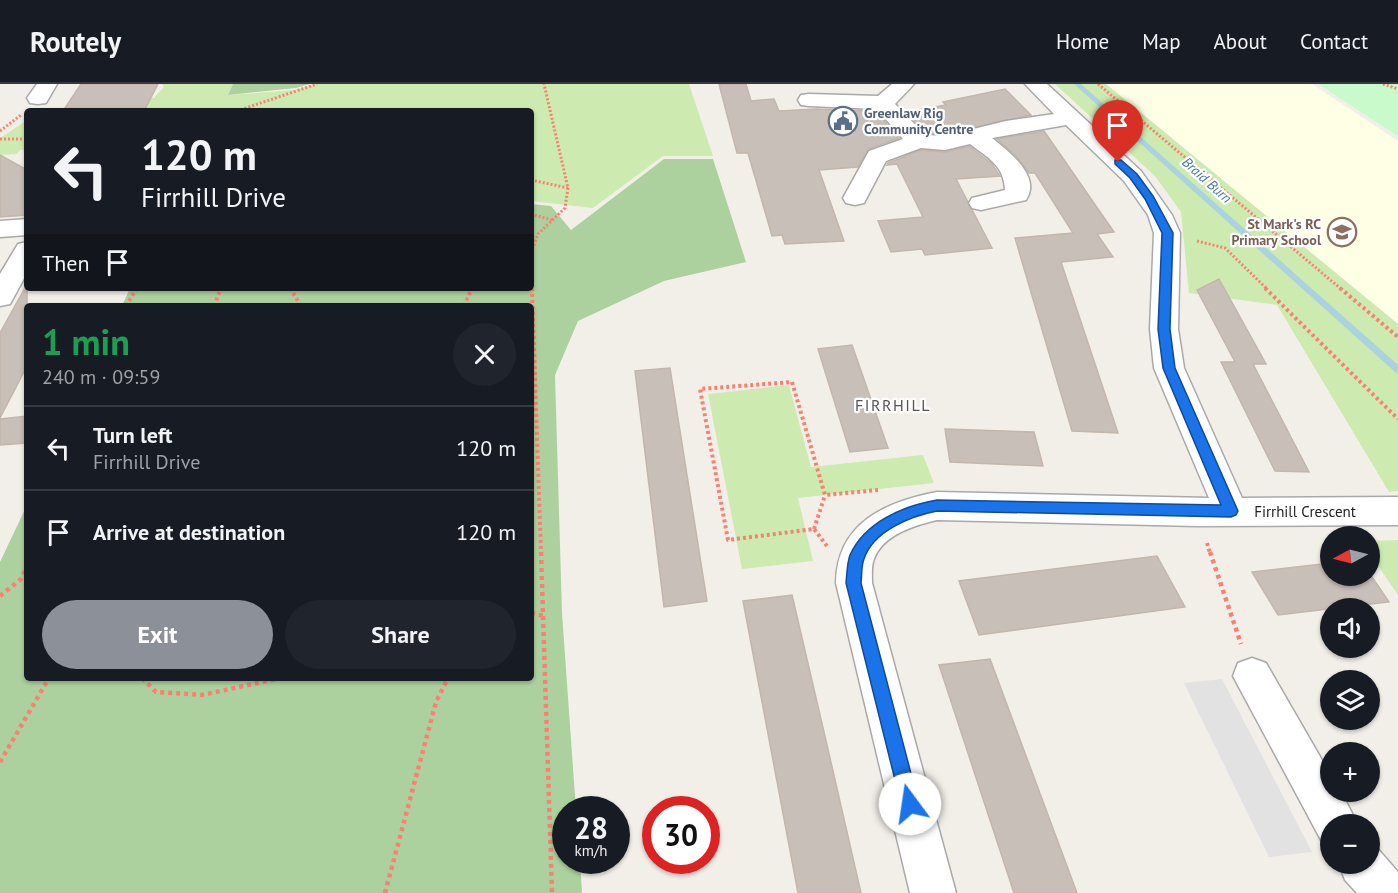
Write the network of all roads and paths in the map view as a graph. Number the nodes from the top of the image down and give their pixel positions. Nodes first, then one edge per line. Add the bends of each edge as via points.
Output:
1 (317, 84) edge
2 (544, 84) edge
3 (904, 84) edge
4 (1035, 84) edge
5 (1098, 84) edge
6 (1383, 84) edge
7 (1398, 89) edge
8 (809, 100) dead end
9 (884, 103) junction
10 (246, 108) edge
11 (1072, 118) junction
12 (975, 136) junction
13 (0, 139) edge
14 (24, 139) edge
15 (919, 141) junction
16 (534, 181) edge
17 (568, 188) junction
18 (855, 198) dead end
19 (981, 202) dead end
20 (534, 215) edge
21 (552, 220) junction
22 (24, 227) edge
23 (0, 229) edge
24 (1167, 233) junction
25 (534, 245) edge
26 (20, 274) edge
27 (0, 297) edge
28 (534, 337) edge
29 (1398, 337) edge
30 (1398, 420) edge
31 (879, 490) dead end
32 (825, 495) junction
33 (1398, 511) edge
34 (1214, 512) junction
35 (814, 529) junction
36 (24, 572) edge
37 (854, 583) junction
38 (0, 596) edge
39 (534, 614) edge
40 (544, 616) junction
41 (1252, 676) joint
42 (47, 681) edge
43 (145, 681) edge
44 (266, 681) edge
45 (446, 681) edge
46 (0, 762) edge
47 (1330, 814) edge
48 (1370, 874) edge
49 (385, 893) edge
50 (552, 893) edge
51 (933, 893) edge
52 (1387, 893) edge

1 - 10 path
2 - 17 path
3 - 9 street
4 - 11 street
5 - 29 path
6 - 7 path
8 - 9 street
9 - 15 street
11 - 12 street
11 - 24 street via 1133,176 1160,215
12 - 15 street via 945,143
12 - 19 street via 1016,175 1017,195
13 - 14 path
15 - 18 street via 877,156
16 - 17 path
17 - 21 path via 565,208
20 - 21 path
21 - 25 path via 538,234
22 - 23 street
24 - 30 path via 1225,248
24 - 34 street via 1164,329 1169,368
26 - 27 street
28 - 40 path
31 - 32 path
32 - 35 path
32 - 35 path via 792,382 700,389 728,540
33 - 34 street, Firrhill Crescent
34 - 37 street, Firrhill Crescent via 937,506 913,510 886,524 866,543 856,558
34 - 41 path
35 - 37 path
36 - 38 path
37 - 51 street, Firrhill Crescent
39 - 40 path
40 - 50 path
41 - 47 street
42 - 46 path
43 - 44 path via 156,692 202,695
45 - 49 path via 436,702
48 - 52 street

